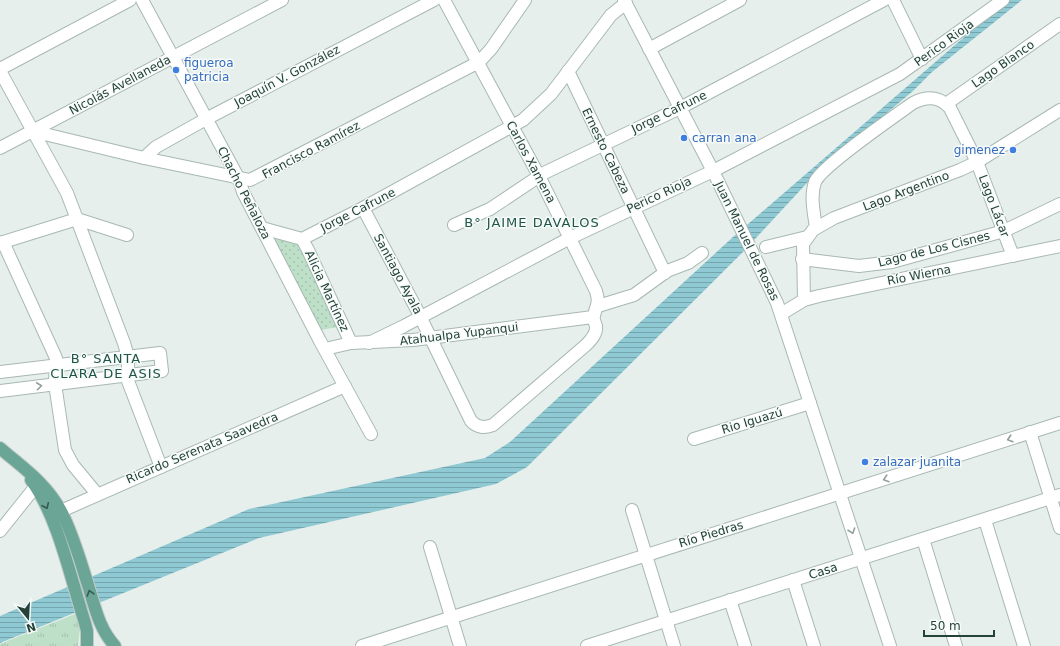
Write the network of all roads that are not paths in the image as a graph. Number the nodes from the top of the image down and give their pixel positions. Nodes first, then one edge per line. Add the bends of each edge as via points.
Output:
1 (130, 0) edge
2 (142, 0) edge
3 (282, 0) edge
4 (434, 0) edge
5 (444, 0) edge
6 (525, 0) edge
7 (740, 0) edge
8 (884, 0) edge
9 (893, 0) edge
10 (1003, 0) edge
11 (625, 2) edge
12 (1060, 24) edge
13 (649, 49) junction
14 (172, 57) junction
15 (922, 59) junction
16 (479, 62) junction
17 (0, 70) edge
18 (568, 71) junction
19 (946, 104) junction
20 (680, 108) junction
21 (1060, 110) edge
22 (206, 119) junction
23 (512, 127) junction
24 (32, 131) junction
25 (602, 144) junction
26 (0, 148) edge
27 (144, 158) junction
28 (977, 162) junction
29 (713, 171) junction
30 (538, 176) junction
31 (238, 179) junction
32 (1060, 204) edge
33 (633, 207) junction
34 (363, 208) junction
35 (77, 219) junction
36 (454, 226) dead end
37 (262, 228) junction
38 (816, 228) junction
39 (1004, 231) junction
40 (127, 234) dead end
41 (807, 237) junction
42 (570, 238) junction
43 (302, 239) junction
44 (2, 242) edge
45 (1060, 246) edge
46 (766, 247) dead end
47 (702, 253) dead end
48 (1013, 256) junction
49 (802, 259) junction
50 (665, 273) junction
51 (804, 300) junction
52 (596, 312) junction
53 (781, 314) junction
54 (420, 317) junction
55 (430, 337) junction
56 (351, 343) junction
57 (369, 343) junction
58 (325, 349) junction
59 (128, 357) junction
60 (56, 365) junction
61 (0, 372) edge
62 (128, 375) junction
63 (55, 384) junction
64 (345, 386) junction
65 (0, 391) edge
66 (810, 403) junction
67 (1060, 423) edge
68 (475, 425) joint
69 (1030, 432) junction
70 (371, 434) dead end
71 (694, 439) dead end
72 (0, 448) edge
73 (16, 462) junction
74 (161, 467) junction
75 (36, 486) junction
76 (97, 494) junction
77 (839, 494) junction
78 (1055, 497) edge
79 (632, 510) dead end
80 (61, 511) junction
81 (984, 520) junction
82 (1060, 528) edge
83 (0, 531) edge
84 (923, 539) junction
85 (430, 547) dead end
86 (646, 555) junction
87 (861, 559) junction
88 (793, 580) junction
89 (730, 600) junction
90 (452, 618) junction
91 (666, 621) junction
92 (601, 644) edge
93 (87, 646) edge
94 (115, 646) edge
95 (362, 646) edge
96 (460, 646) edge
97 (587, 646) edge
98 (674, 646) edge
99 (745, 646) edge
100 (814, 646) edge
101 (890, 646) edge
102 (956, 646) edge
103 (1024, 646) edge

1 - 17 street
2 - 14 street, Chacho Peñaloza
3 - 14 street, Nicolás Avellaneda
4 - 22 street, Joaquín V. González
5 - 16 street, Carlos Xamena
6 - 16 street, Francisco Ramírez
7 - 13 street
8 - 20 street, Jorge Cafrune
9 - 15 street
10 - 15 street, Perico Rioja
11 - 13 street, Juan Manuel de Rosas
11 - 18 street, Jorge Cafrune via 611,15
12 - 19 street, Lago Blanco
13 - 20 street, Juan Manuel de Rosas
14 - 22 street, Chacho Peñaloza
14 - 24 street, Nicolás Avellaneda
15 - 29 street, Perico Rioja via 895,77
16 - 23 street, Carlos Xamena
16 - 31 street, Francisco Ramírez via 256,178
17 - 24 street
18 - 23 street, Jorge Cafrune via 537,108
18 - 25 street, Ernesto Cabeza
19 - 28 street, Lago Lácar
19 - 38 street via 930,97 913,103 820,174 813,188
20 - 25 street, Jorge Cafrune
20 - 29 street, Juan Manuel de Rosas
21 - 28 street, Lago Argentino
22 - 27 street, Joaquín V. González via 156,146
22 - 31 street, Chacho Peñaloza
23 - 30 street, Carlos Xamena
23 - 34 street, Jorge Cafrune
24 - 26 street, Nicolás Avellaneda
24 - 27 street, Francisco Ramírez
24 - 35 street via 61,182
25 - 30 street, Jorge Cafrune
25 - 33 street, Ernesto Cabeza
27 - 31 street, Francisco Ramírez
28 - 38 street, Lago Argentino via 834,218
28 - 39 street, Lago Lácar
29 - 33 street, Perico Rioja
29 - 53 street, Juan Manuel de Rosas
30 - 36 street, Jorge Cafrune via 490,209
30 - 42 street, Carlos Xamena
31 - 37 street, Chacho Peñaloza
32 - 39 street, Lago de Los Cisnes
33 - 42 street, Perico Rioja
33 - 50 street, Ernesto Cabeza
34 - 43 street, Jorge Cafrune
34 - 54 street, Santiago Ayala
35 - 40 street
35 - 44 street
35 - 59 street
37 - 43 street
37 - 58 street, Chacho Peñaloza
38 - 41 street, Lago Argentino
39 - 48 street, Lago Lácar
39 - 49 street, Lago de Los Cisnes via 876,265 851,266
41 - 46 street
41 - 49 street via 803,244
42 - 52 street, Carlos Xamena via 596,291
42 - 54 street, Perico Rioja
43 - 56 street, Alicia Martínez
44 - 60 street via 53,352
45 - 48 street, Río Wierna
47 - 50 street, Atahualpa Yupanqui via 688,263
48 - 51 street, Río Wierna
49 - 51 street
50 - 52 street, Atahualpa Yupanqui via 634,295
51 - 53 street, Río Wierna
52 - 55 street, Atahualpa Yupanqui
52 - 68 street, Carlos Xamena via 595,334 586,346 493,425
53 - 66 street, Juan Manuel de Rosas
54 - 55 street, Santiago Ayala
54 - 57 street, Perico Rioja
55 - 57 street, Atahualpa Yupanqui
55 - 68 street, Santiago Ayala
56 - 57 street, Atahualpa Yupanqui
56 - 58 street, Atahualpa Yupanqui
58 - 64 street, Chacho Peñaloza
59 - 60 street
59 - 62 street
59 - 62 street via 160,353 162,371
60 - 61 street
60 - 63 street
62 - 63 street
62 - 74 street
65 -> 63 street
63 - 76 street via 65,450 72,465
64 - 70 street, Chacho Peñaloza
64 - 74 street, Ricardo Serenata Saavedra
66 - 71 street, Rio Iguazú
66 - 77 street, Juan Manuel de Rosas
67 - 69 street, Río Piedras
69 -> 77 street, Río Piedras
69 - 78 street
72 - 73 main road
73 - 75 main road
73 - 80 main road via 37,478
74 - 76 street, Ricardo Serenata Saavedra
75 - 83 street
75 -> 93 main road via 53,523 85,623
76 - 80 street, Ricardo Serenata Saavedra
77 - 86 street, Río Piedras
77 -> 87 street, Juan Manuel de Rosas
78 - 81 street, Casa
78 - 82 street
79 - 86 street
94 -> 80 main road via 105,634 99,620 82,564
81 - 84 street, Casa
81 - 103 street
84 - 87 street, Casa
84 - 102 street
85 - 90 street
86 - 90 street, Río Piedras
86 - 91 street
87 - 88 street, Casa
87 - 101 street, Juan Manuel de Rosas
88 - 89 street, Casa
88 - 100 street
89 - 91 street, Casa
89 - 99 street
90 - 95 street, Río Piedras
90 - 96 street
91 - 92 street, Casa
91 - 98 street
92 - 97 street, Casa

